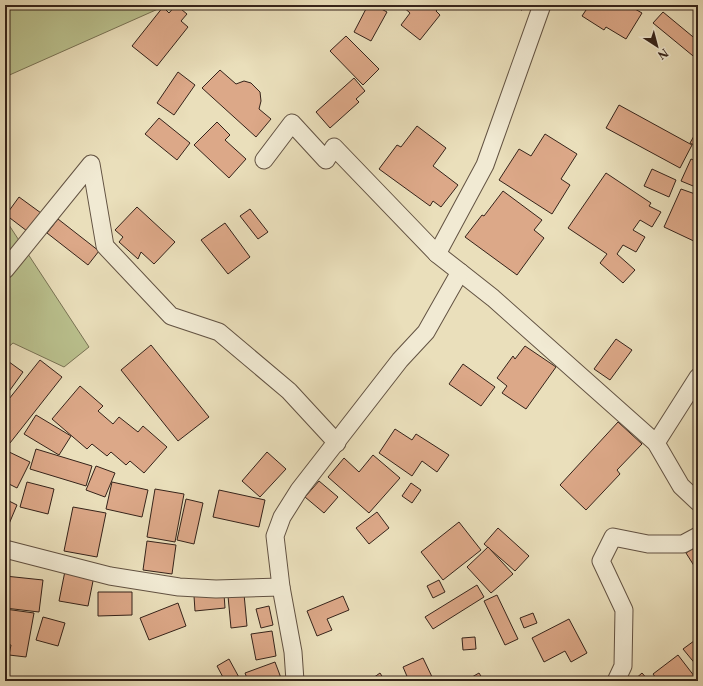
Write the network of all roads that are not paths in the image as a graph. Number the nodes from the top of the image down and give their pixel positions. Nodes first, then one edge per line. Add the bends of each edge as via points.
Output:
1 (542, 5) edge
2 (264, 160) dead end
3 (437, 254) junction
4 (5, 270) edge
5 (460, 272) junction
6 (698, 377) edge
7 (337, 443) junction
8 (656, 443) junction
9 (698, 502) edge
10 (698, 536) edge
11 (5, 550) edge
12 (281, 587) junction
13 (295, 681) edge
14 (616, 681) edge

1 - 3 street via 485,165
2 - 3 street via 292,123 326,160 334,147
3 - 5 street
4 - 7 street via 90,164 105,246 171,316 219,332 289,391
5 - 7 street via 426,332 400,360
5 - 8 street via 494,298
6 - 8 street
7 - 12 street via 299,490 282,517 275,536
8 - 9 street via 681,486
10 - 14 street via 683,544 648,544 612,538 601,560 624,610 623,666
11 - 12 street via 110,576 179,586 216,589
12 - 13 street via 293,652

